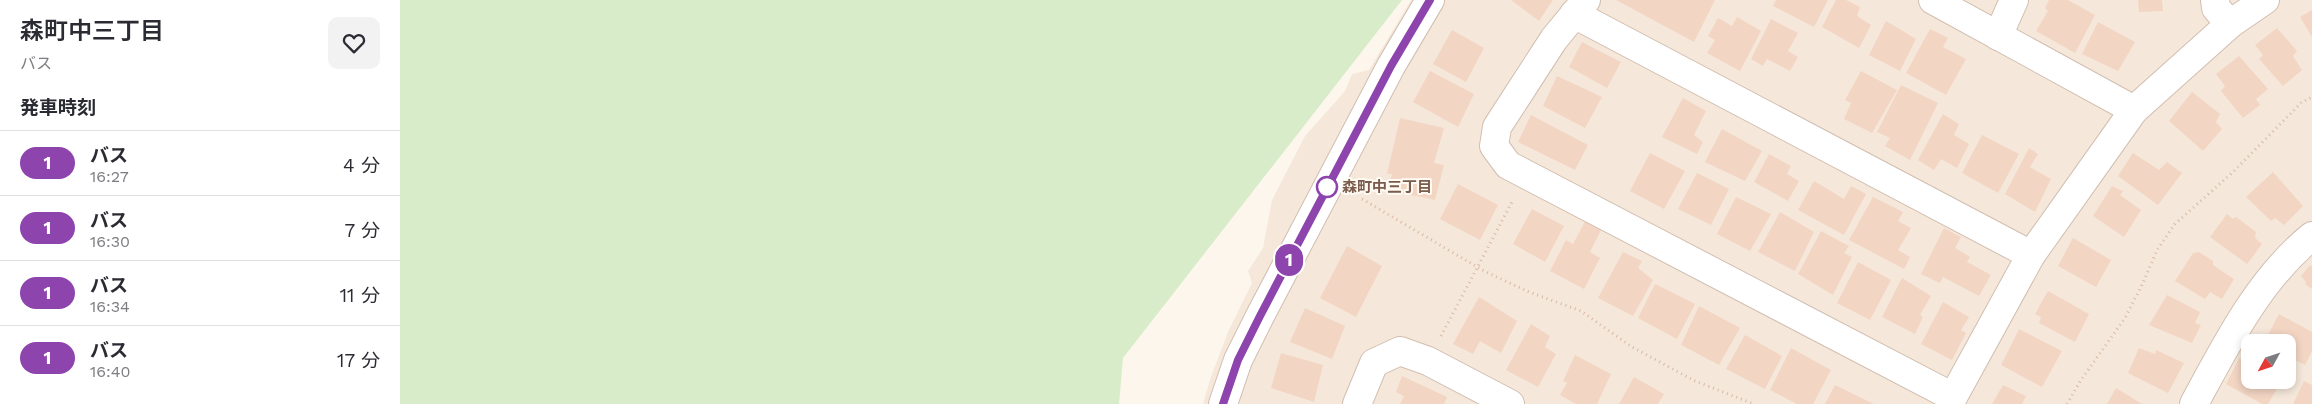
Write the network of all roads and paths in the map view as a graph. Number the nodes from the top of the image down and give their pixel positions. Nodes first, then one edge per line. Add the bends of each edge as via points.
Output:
1 (1430, 0) edge
2 (1933, 0) edge
3 (2014, 0) edge
4 (2215, 0) edge
5 (2265, 0) edge
6 (1580, 7) edge
7 (2230, 24) junction
8 (1998, 36) junction
9 (2312, 97) edge
10 (2134, 110) junction
11 (1527, 174) junction
12 (1362, 199) dead end
13 (2312, 236) edge
14 (2031, 255) junction
15 (1478, 267) junction
16 (1428, 361) junction
17 (1224, 404) edge
18 (1357, 404) edge
19 (1510, 404) edge
20 (1754, 404) edge
21 (2067, 404) edge
22 (2194, 404) edge

1 - 17 street via 1391,66 1265,307 1238,360
2 - 8 street
3 - 8 street
4 - 7 street via 2216,8
5 - 7 street
6 - 11 street via 1554,39 1497,127 1494,146 1508,165
6 - 14 street
7 - 10 street
8 - 10 street
9 - 21 path via 2301,103 2234,172 2175,224 2157,250 2144,283 2124,318
10 - 14 street
11 - 14 street via 1953,397
11 - 15 path
12 - 15 path
13 - 22 street via 2264,287
15 - 16 path
15 - 20 path via 1529,292 1581,311 1632,347 1695,382
16 - 18 street via 1400,351 1374,363
16 - 19 street

